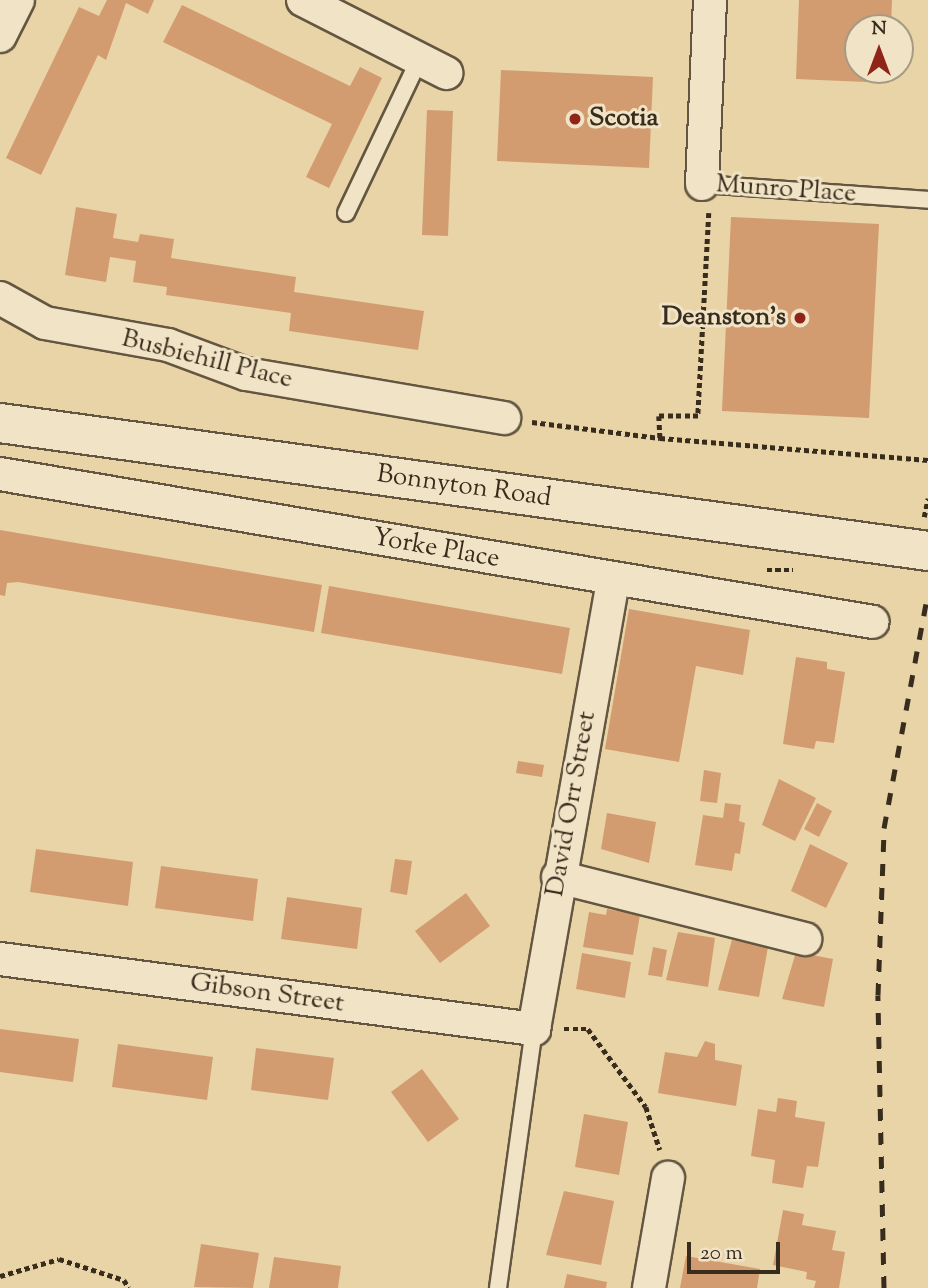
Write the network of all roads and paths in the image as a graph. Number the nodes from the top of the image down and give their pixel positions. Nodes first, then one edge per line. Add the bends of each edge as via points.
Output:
1 (18, 0) edge
2 (303, 0) edge
3 (710, 0) edge
4 (0, 36) edge
5 (433, 66) joint
6 (702, 184) junction
7 (928, 200) edge
8 (346, 213) dead end
9 (0, 298) edge
10 (504, 418) joint
11 (0, 423) edge
12 (660, 439) junction
13 (928, 460) edge
14 (0, 474) edge
15 (928, 551) edge
16 (613, 580) junction
17 (873, 622) dead end
18 (558, 877) junction
19 (805, 939) dead end
20 (0, 959) edge
21 (534, 1029) junction
22 (668, 1178) joint
23 (0, 1276) edge
24 (129, 1288) edge
25 (498, 1288) edge
26 (649, 1288) edge

1 - 4 street
2 - 5 street
3 - 6 street, Munro Place
5 - 8 lane
6 - 7 lane, Munro Place
6 - 12 path via 710,194 698,416 659,416
9 - 10 street, Busbiehill Place via 45,323 168,345 246,374
10 - 12 path
11 - 15 street, Bonnyton Road
12 - 13 path
14 - 16 street, Yorke Place
16 - 17 street, Yorke Place
16 - 18 street, David Orr Street
18 - 19 street
18 - 21 street, David Orr Street
20 - 21 street, Gibson Street
21 - 22 path via 588,1029 646,1107
21 - 25 lane
22 - 26 street
23 - 24 path via 59,1259 124,1280

